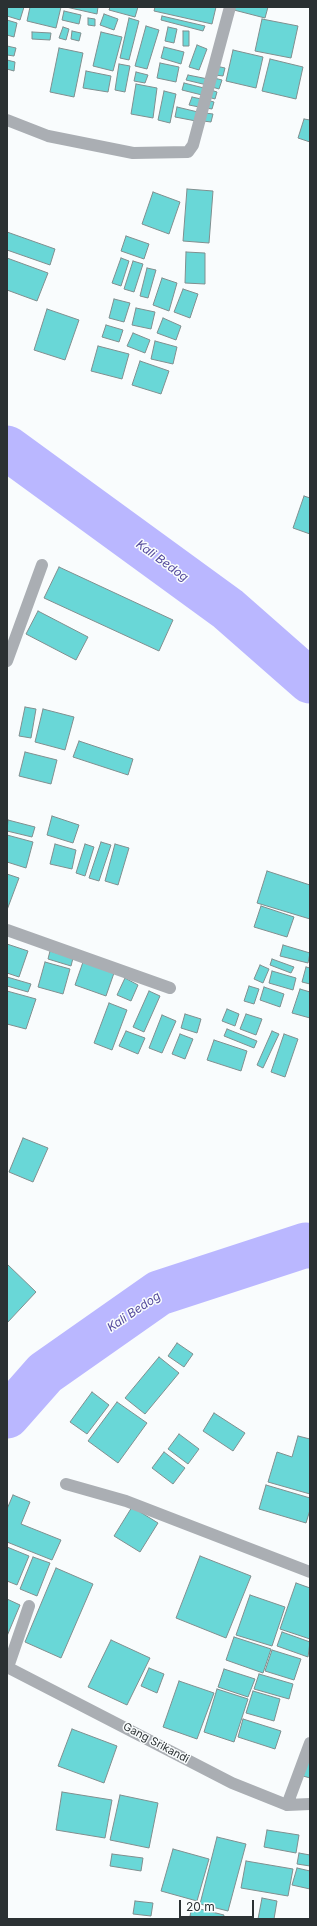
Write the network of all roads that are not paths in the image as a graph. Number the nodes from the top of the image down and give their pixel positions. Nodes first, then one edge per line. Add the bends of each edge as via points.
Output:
1 (230, 7) edge
2 (7, 120) edge
3 (42, 565) dead end
4 (7, 661) edge
5 (7, 930) edge
6 (170, 988) dead end
7 (66, 1484) dead end
8 (310, 1572) edge
9 (29, 1606) dead end
10 (7, 1667) edge
11 (310, 1742) edge
12 (310, 1804) edge
13 (287, 1805) junction

1 - 2 street via 193,145 188,152 133,153 48,136
3 - 4 street
5 - 6 street
7 - 8 street via 126,1501
9 - 10 street
10 - 13 street, Gang Srikandi via 232,1783
11 - 13 street
12 - 13 street, Gang Srikandi

